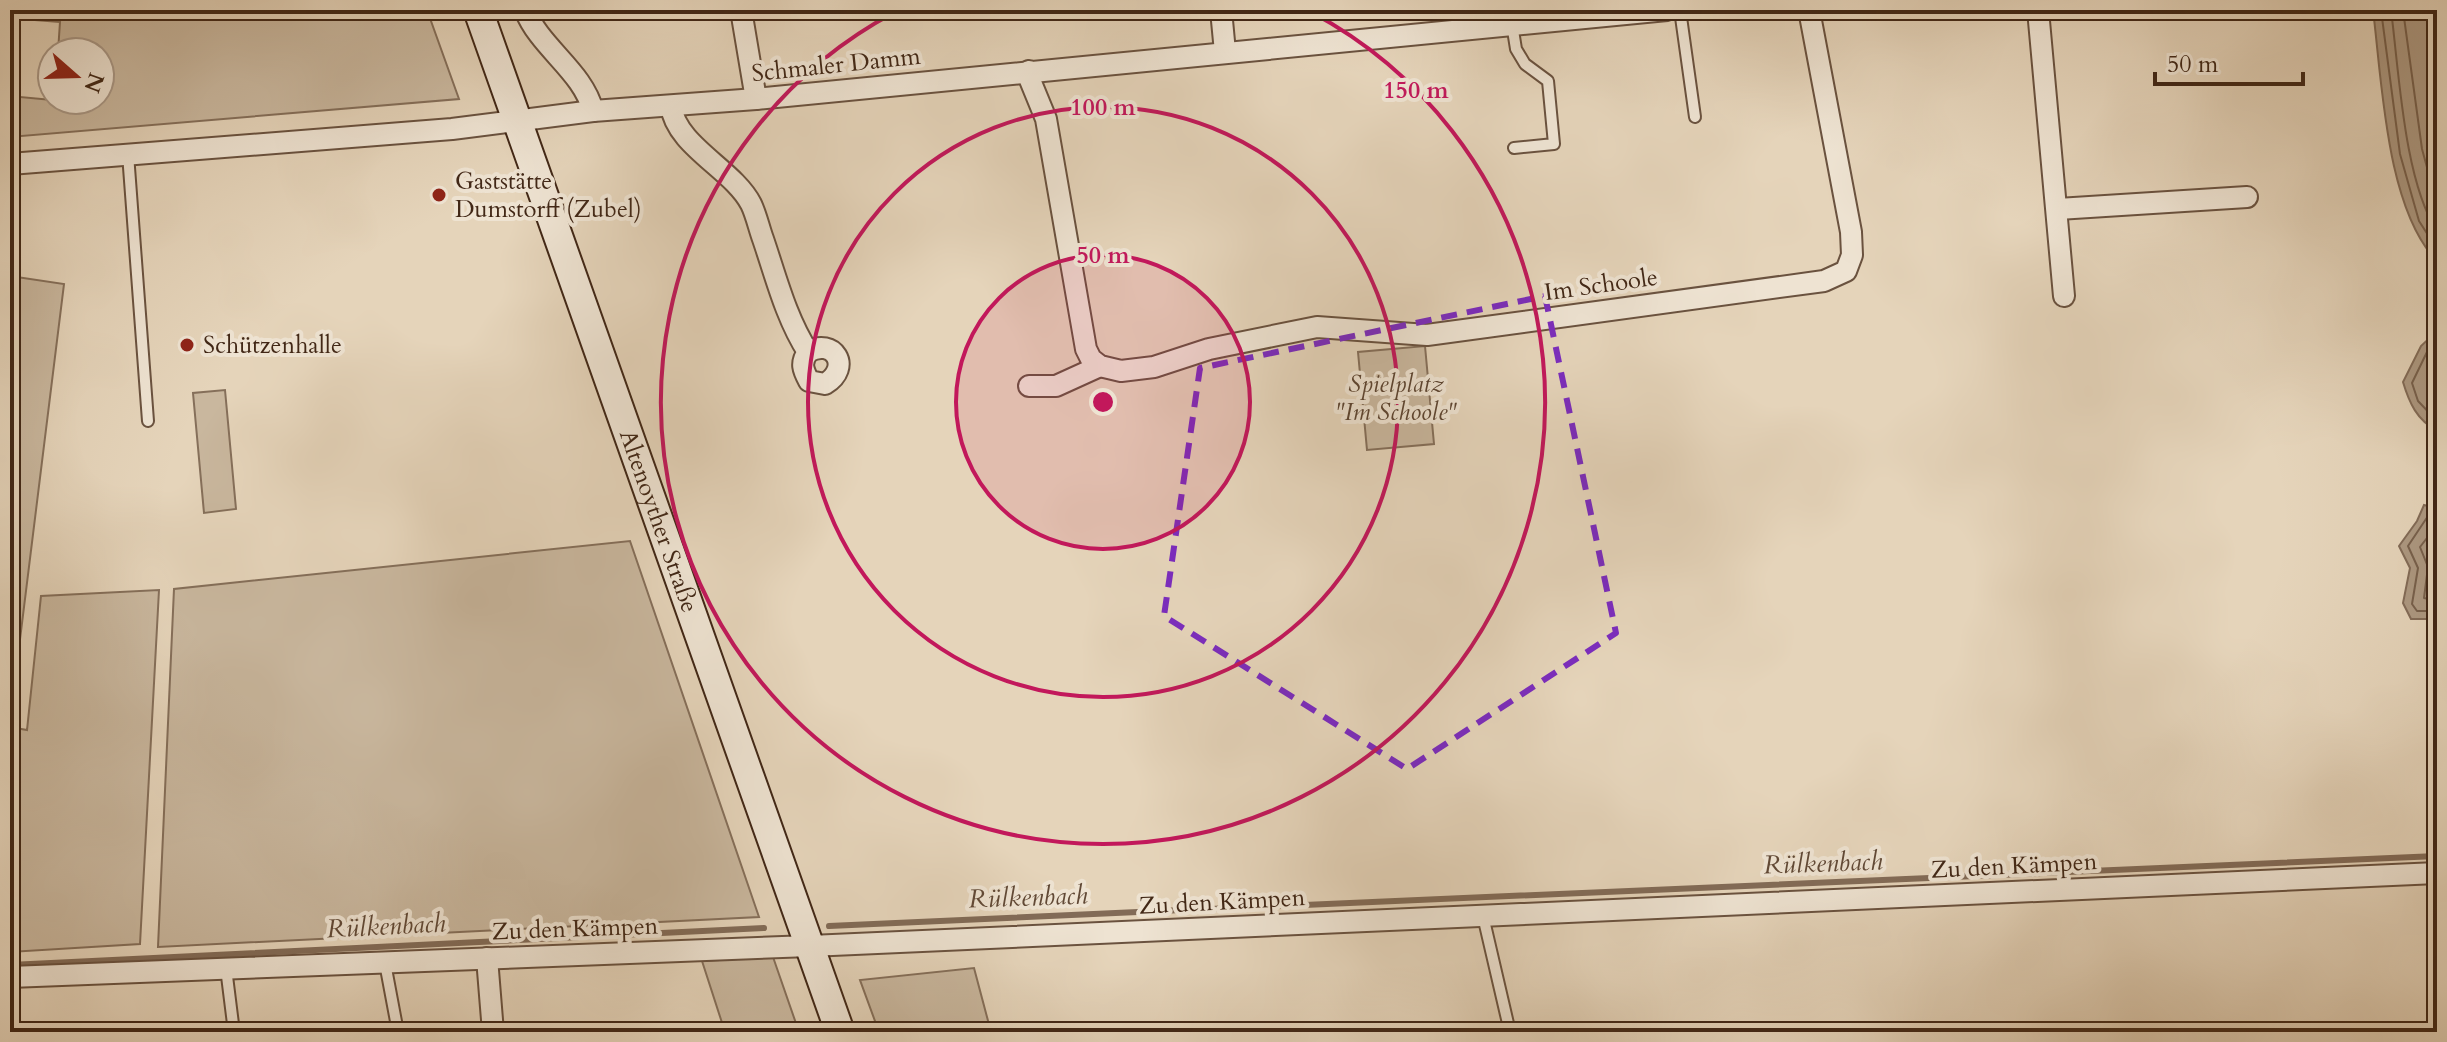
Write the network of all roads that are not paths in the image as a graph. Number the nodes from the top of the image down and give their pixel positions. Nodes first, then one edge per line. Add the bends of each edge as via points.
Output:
1 (478, 10) edge
2 (525, 10) edge
3 (741, 10) edge
4 (1221, 10) edge
5 (1667, 10) edge
6 (1680, 10) edge
7 (1809, 10) edge
8 (2038, 10) edge
9 (1454, 20) edge
10 (1512, 24) junction
11 (1225, 52) junction
12 (1029, 71) junction
13 (756, 99) junction
14 (671, 106) junction
15 (593, 111) junction
16 (1695, 117) dead end
17 (518, 120) junction
18 (1514, 148) dead end
19 (128, 154) junction
20 (10, 164) edge
21 (2247, 197) dead end
22 (2058, 209) junction
23 (2064, 296) dead end
24 (808, 352) dead end
25 (1100, 366) junction
26 (1029, 386) dead end
27 (148, 421) dead end
28 (2437, 873) edge
29 (1483, 916) junction
30 (810, 946) junction
31 (487, 958) junction
32 (385, 963) junction
33 (226, 968) junction
34 (10, 977) edge
35 (234, 1032) edge
36 (398, 1032) edge
37 (493, 1032) edge
38 (840, 1032) edge
39 (1510, 1032) edge

1 - 17 main road, Altenoyther Straße
2 - 15 street via 589,93
3 - 13 street
4 - 11 street
5 - 10 street, Schmaler Damm
6 - 16 lane
7 - 25 street, Im Schoole via 1851,232 1846,271 1824,281 1427,335 1317,327 1209,349 1154,367 1121,371
8 - 22 street
9 - 10 street, Schmaler Damm
9 - 11 street, Schmaler Damm via 1308,47
10 - 18 lane via 1525,64 1548,81 1554,144
11 - 12 street, Schmaler Damm
12 - 13 street, Schmaler Damm
12 - 25 street via 1046,119 1086,349
13 - 14 street, Schmaler Damm
14 - 15 street, Schmaler Damm
14 - 24 street via 672,116 697,148 750,203 794,331
15 - 17 street, Schmaler Damm
17 - 19 street, Schmaler Damm
17 - 30 main road, Altenoyther Straße
19 - 20 street, Schmaler Damm
19 - 27 lane
21 - 22 street
22 - 23 street
25 - 26 street, Im Schoole via 1056,386
28 - 29 street, Zu den Kämpen
29 - 30 street, Zu den Kämpen
29 - 39 lane
30 - 31 street, Zu den Kämpen
30 - 38 main road, Altenoyther Straße
31 - 32 street, Zu den Kämpen
31 - 37 street
32 - 33 street, Zu den Kämpen
32 - 36 lane
33 - 34 street, Zu den Kämpen
33 - 35 lane

